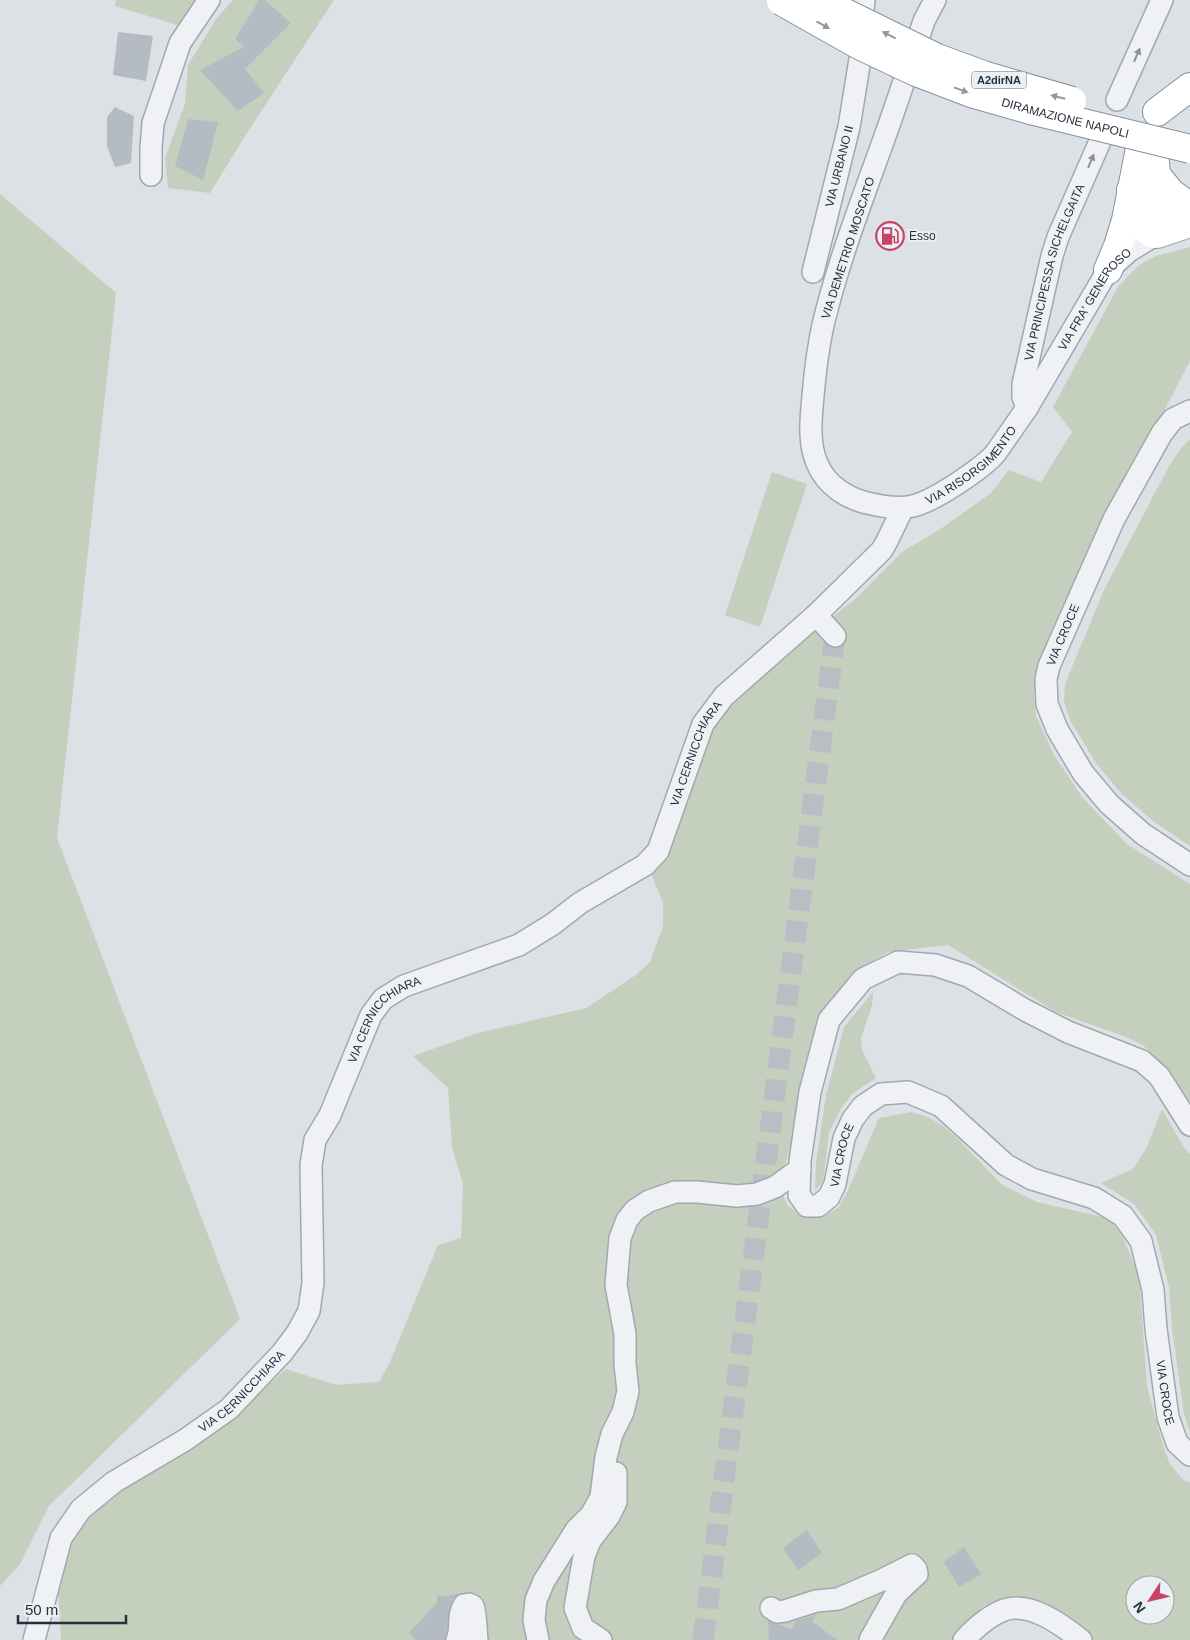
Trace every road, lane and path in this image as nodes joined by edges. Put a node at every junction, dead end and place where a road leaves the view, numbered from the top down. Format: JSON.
{"nodes":[{"id":1,"x":210,"y":0,"type":"edge"},
{"id":2,"x":818,"y":0,"type":"edge"},
{"id":3,"x":935,"y":0,"type":"edge"},
{"id":4,"x":1162,"y":0,"type":"edge"},
{"id":5,"x":780,"y":1,"type":"edge"},
{"id":6,"x":860,"y":59,"type":"dead end"},
{"id":7,"x":1117,"y":100,"type":"dead end"},
{"id":8,"x":1190,"y":130,"type":"edge"},
{"id":9,"x":1101,"y":139,"type":"dead end"},
{"id":10,"x":1190,"y":149,"type":"edge"},
{"id":11,"x":1150,"y":158,"type":"junction"},
{"id":12,"x":151,"y":175,"type":"dead end"},
{"id":13,"x":1131,"y":190,"type":"junction"},
{"id":14,"x":1190,"y":207,"type":"edge"},
{"id":15,"x":1190,"y":223,"type":"edge"},
{"id":16,"x":1157,"y":234,"type":"junction"},
{"id":17,"x":1108,"y":270,"type":"junction"},
{"id":18,"x":812,"y":272,"type":"dead end"},
{"id":19,"x":1027,"y":408,"type":"junction"},
{"id":20,"x":1190,"y":411,"type":"edge"},
{"id":21,"x":903,"y":508,"type":"junction"},
{"id":22,"x":816,"y":615,"type":"junction"},
{"id":23,"x":835,"y":636,"type":"dead end"},
{"id":24,"x":1190,"y":865,"type":"edge"},
{"id":25,"x":1190,"y":1125,"type":"edge"},
{"id":26,"x":800,"y":1169,"type":"junction"},
{"id":27,"x":610,"y":1444,"type":"junction"},
{"id":28,"x":1190,"y":1455,"type":"edge"},
{"id":29,"x":771,"y":1608,"type":"dead end"},
{"id":30,"x":34,"y":1640,"type":"edge"},
{"id":31,"x":457,"y":1640,"type":"edge"},
{"id":32,"x":477,"y":1640,"type":"edge"},
{"id":33,"x":538,"y":1640,"type":"edge"},
{"id":34,"x":600,"y":1640,"type":"edge"},
{"id":35,"x":870,"y":1640,"type":"edge"},
{"id":36,"x":964,"y":1640,"type":"edge"},
{"id":37,"x":1081,"y":1640,"type":"edge"}],
"edges":[{"from":1,"to":12,"type":"street"},
{"from":8,"to":2,"type":"main road","name":"DIRAMAZIONE NAPOLI","number":"A2dirNA","one_way":true,"bridge":true},
{"from":3,"to":21,"type":"street","name":"VIA DEMETRIO MOSCATO"},
{"from":7,"to":4,"type":"street","one_way":true},
{"from":5,"to":10,"type":"main road","name":"DIRAMAZIONE NAPOLI","number":"A2dirNA","one_way":true,"bridge":true},
{"from":6,"to":18,"type":"street","name":"VIA URBANO II"},
{"from":19,"to":9,"type":"street","name":"VIA PRINCIPESSA SICHELGAITA","one_way":true},
{"from":11,"to":13,"type":"main road"},
{"from":11,"to":14,"type":"main road"},
{"from":11,"to":16,"type":"main road"},
{"from":13,"to":16,"type":"main road"},
{"from":13,"to":17,"type":"main road"},
{"from":15,"to":16,"type":"main road","name":"VIA FRA' GENEROSO"},
{"from":16,"to":17,"type":"street","name":"VIA FRA' GENEROSO"},
{"from":17,"to":19,"type":"street","name":"VIA FRA' GENEROSO"},
{"from":19,"to":21,"type":"street","name":"VIA RISORGIMENTO"},
{"from":20,"to":24,"type":"street","name":"VIA CROCE"},
{"from":21,"to":22,"type":"street","name":"VIA CERNICCHIARA"},
{"from":22,"to":23,"type":"street"},
{"from":22,"to":30,"type":"street","name":"VIA CERNICCHIARA"},
{"from":25,"to":26,"type":"street","name":"VIA CROCE"},
{"from":26,"to":27,"type":"street"},
{"from":26,"to":28,"type":"street","name":"VIA CROCE"},
{"from":27,"to":33,"type":"street"},
{"from":27,"to":34,"type":"street"},
{"from":29,"to":35,"type":"street"},
{"from":31,"to":32,"type":"street"},
{"from":36,"to":37,"type":"street"}]}
